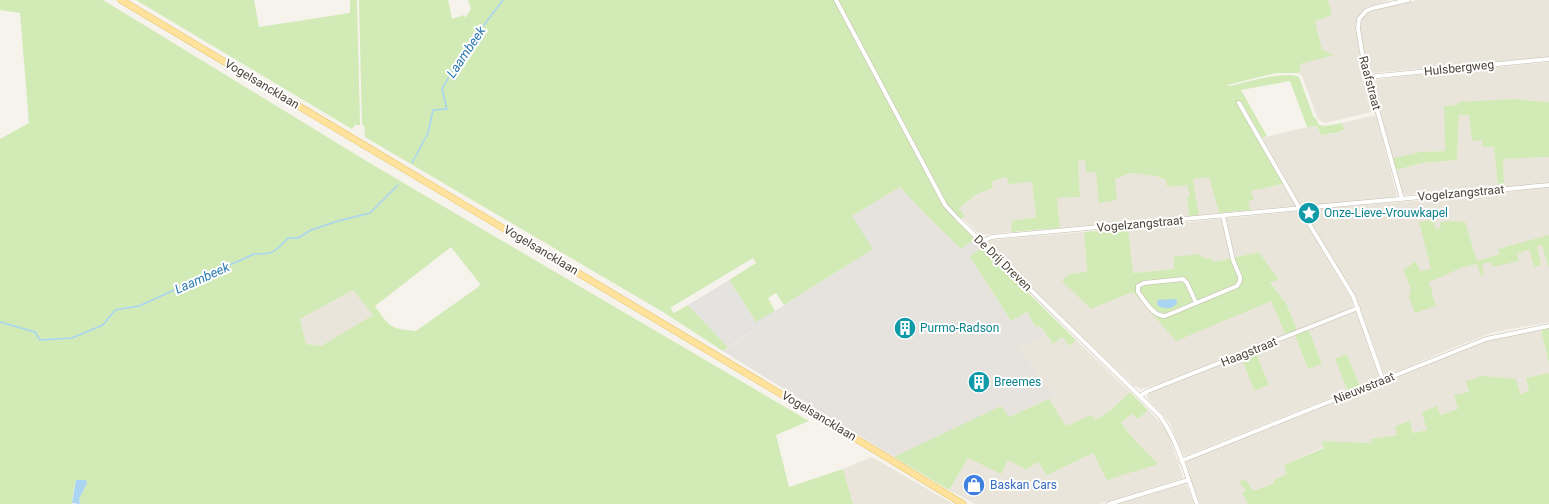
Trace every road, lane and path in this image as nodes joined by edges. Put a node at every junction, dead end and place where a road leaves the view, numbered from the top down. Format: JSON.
{"nodes":[{"id":1,"x":121,"y":0,"type":"edge"},
{"id":2,"x":836,"y":0,"type":"edge"},
{"id":3,"x":1408,"y":0,"type":"edge"},
{"id":4,"x":1549,"y":58,"type":"edge"},
{"id":5,"x":1368,"y":77,"type":"junction"},
{"id":6,"x":1239,"y":103,"type":"dead end"},
{"id":7,"x":1549,"y":185,"type":"edge"},
{"id":8,"x":1402,"y":199,"type":"junction"},
{"id":9,"x":1301,"y":209,"type":"junction"},
{"id":10,"x":1223,"y":216,"type":"junction"},
{"id":11,"x":981,"y":242,"type":"junction"},
{"id":12,"x":1196,"y":303,"type":"junction"},
{"id":13,"x":1358,"y":308,"type":"junction"},
{"id":14,"x":1549,"y":326,"type":"edge"},
{"id":15,"x":1384,"y":380,"type":"junction"},
{"id":16,"x":1140,"y":396,"type":"junction"},
{"id":17,"x":1181,"y":461,"type":"junction"},
{"id":18,"x":1188,"y":480,"type":"junction"},
{"id":19,"x":963,"y":503,"type":"edge"},
{"id":20,"x":1109,"y":504,"type":"edge"},
{"id":21,"x":1197,"y":504,"type":"edge"}],
"edges":[{"from":1,"to":19,"type":"main road","name":"Vogelsancklaan"},
{"from":2,"to":11,"type":"street","name":"De Drij Dreven"},
{"from":3,"to":5,"type":"street","name":"Raafstraat"},
{"from":4,"to":5,"type":"street","name":"Hulsbergweg"},
{"from":5,"to":8,"type":"street","name":"Raafstraat"},
{"from":6,"to":9,"type":"street"},
{"from":7,"to":8,"type":"street","name":"Vogelzangstraat"},
{"from":8,"to":9,"type":"street","name":"Vogelzangstraat"},
{"from":9,"to":10,"type":"street","name":"Vogelzangstraat"},
{"from":9,"to":13,"type":"street"},
{"from":10,"to":11,"type":"street","name":"Vogelzangstraat"},
{"from":10,"to":12,"type":"street"},
{"from":11,"to":16,"type":"street","name":"De Drij Dreven"},
{"from":12,"to":12,"type":"street"},
{"from":13,"to":15,"type":"street"},
{"from":13,"to":16,"type":"street","name":"Haagstraat"},
{"from":14,"to":15,"type":"street","name":"Nieuwstraat"},
{"from":15,"to":17,"type":"street","name":"Nieuwstraat"},
{"from":16,"to":17,"type":"street","name":"De Drij Dreven"},
{"from":17,"to":18,"type":"street","name":"De Drij Dreven"},
{"from":18,"to":20,"type":"street"},
{"from":18,"to":21,"type":"street","name":"De Drij Dreven"}]}
